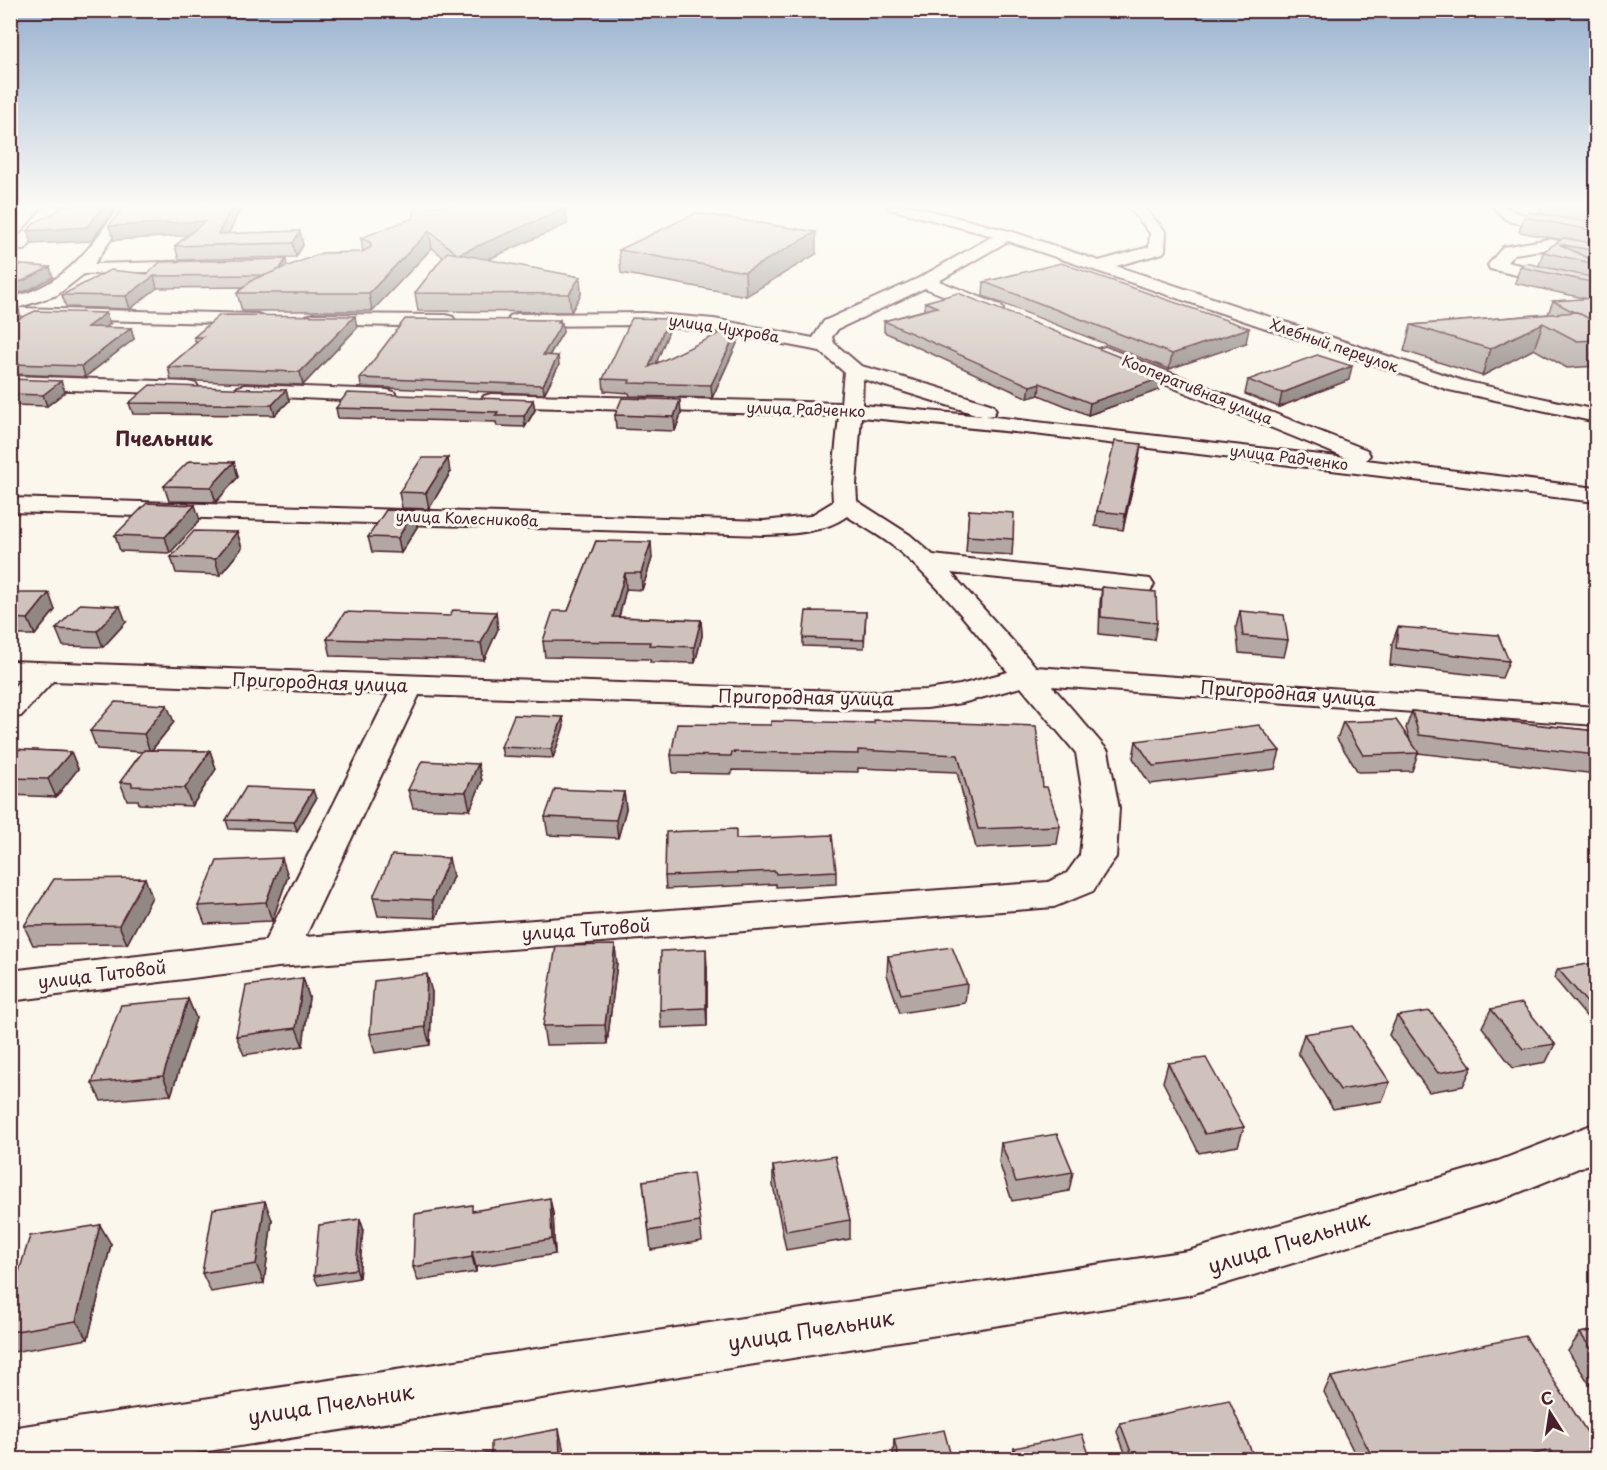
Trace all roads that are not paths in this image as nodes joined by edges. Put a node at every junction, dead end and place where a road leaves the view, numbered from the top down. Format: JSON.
{"nodes":[{"id":1,"x":75,"y":275,"type":"edge"},
{"id":2,"x":938,"y":275,"type":"edge"},
{"id":3,"x":1124,"y":275,"type":"edge"},
{"id":4,"x":1538,"y":275,"type":"edge"},
{"id":5,"x":925,"y":282,"type":"junction"},
{"id":6,"x":1596,"y":288,"type":"edge"},
{"id":7,"x":10,"y":304,"type":"edge"},
{"id":8,"x":10,"y":313,"type":"edge"},
{"id":9,"x":1016,"y":318,"type":"edge"},
{"id":10,"x":503,"y":320,"type":"edge"},
{"id":11,"x":468,"y":321,"type":"edge"},
{"id":12,"x":1082,"y":345,"type":"edge"},
{"id":13,"x":825,"y":346,"type":"junction"},
{"id":14,"x":854,"y":370,"type":"junction"},
{"id":15,"x":10,"y":382,"type":"edge"},
{"id":16,"x":413,"y":397,"type":"edge"},
{"id":17,"x":472,"y":399,"type":"edge"},
{"id":18,"x":850,"y":410,"type":"junction"},
{"id":19,"x":1596,"y":416,"type":"edge"},
{"id":20,"x":1034,"y":427,"type":"junction"},
{"id":21,"x":1401,"y":472,"type":"junction"},
{"id":22,"x":1596,"y":495,"type":"edge"},
{"id":23,"x":845,"y":504,"type":"junction"},
{"id":24,"x":10,"y":505,"type":"edge"},
{"id":25,"x":926,"y":562,"type":"junction"},
{"id":26,"x":1141,"y":585,"type":"dead end"},
{"id":27,"x":10,"y":670,"type":"edge"},
{"id":28,"x":45,"y":672,"type":"junction"},
{"id":29,"x":1029,"y":675,"type":"junction"},
{"id":30,"x":408,"y":686,"type":"junction"},
{"id":31,"x":10,"y":708,"type":"edge"},
{"id":32,"x":1596,"y":716,"type":"edge"},
{"id":33,"x":278,"y":953,"type":"junction"},
{"id":34,"x":10,"y":986,"type":"edge"},
{"id":35,"x":1596,"y":1142,"type":"edge"},
{"id":36,"x":10,"y":1455,"type":"edge"}],
"edges":[{"from":1,"to":7,"type":"street"},
{"from":2,"to":5,"type":"street"},
{"from":3,"to":19,"type":"street","name":"Хлебный переулок"},
{"from":4,"to":6,"type":"street"},
{"from":5,"to":9,"type":"street"},
{"from":5,"to":13,"type":"street"},
{"from":8,"to":11,"type":"street"},
{"from":10,"to":13,"type":"street","name":"улица Чухрова"},
{"from":12,"to":21,"type":"street","name":"Кооперативная улица"},
{"from":13,"to":14,"type":"street"},
{"from":14,"to":18,"type":"street"},
{"from":14,"to":20,"type":"street"},
{"from":15,"to":16,"type":"street"},
{"from":17,"to":18,"type":"street","name":"улица Радченко"},
{"from":18,"to":20,"type":"street","name":"улица Радченко"},
{"from":18,"to":23,"type":"street"},
{"from":20,"to":21,"type":"street","name":"улица Радченко"},
{"from":21,"to":22,"type":"street","name":"улица Радченко"},
{"from":23,"to":24,"type":"street","name":"улица Колесникова"},
{"from":23,"to":25,"type":"street","name":"улица Титовой"},
{"from":25,"to":26,"type":"street"},
{"from":25,"to":29,"type":"street","name":"улица Титовой"},
{"from":27,"to":28,"type":"street","name":"Пригородная улица"},
{"from":28,"to":30,"type":"street","name":"Пригородная улица"},
{"from":28,"to":31,"type":"street"},
{"from":29,"to":30,"type":"street","name":"Пригородная улица"},
{"from":29,"to":32,"type":"street","name":"Пригородная улица"},
{"from":29,"to":33,"type":"street","name":"улица Титовой"},
{"from":30,"to":33,"type":"street"},
{"from":33,"to":34,"type":"street","name":"улица Титовой"},
{"from":35,"to":36,"type":"street","name":"улица Пчельник"}]}
